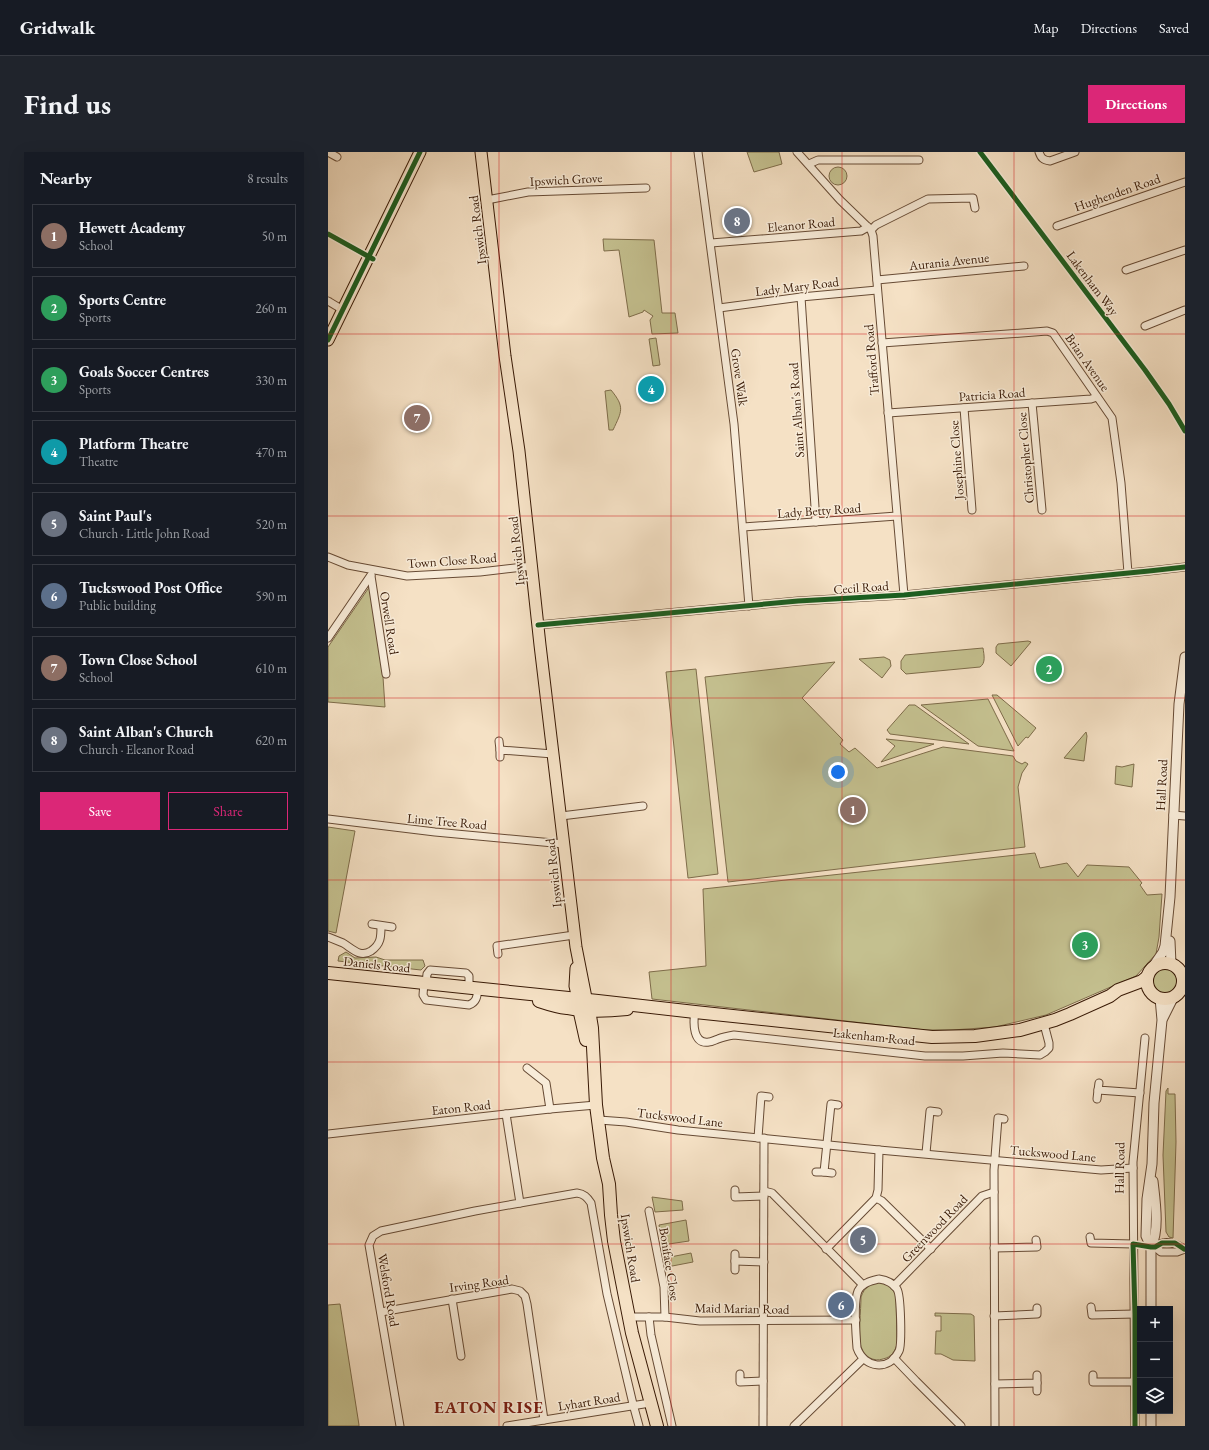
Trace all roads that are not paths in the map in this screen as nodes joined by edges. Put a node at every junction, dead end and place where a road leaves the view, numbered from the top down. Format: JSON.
{"nodes":[{"id":1,"x":328,"y":152,"type":"edge"},
{"id":2,"x":420,"y":152,"type":"edge"},
{"id":3,"x":481,"y":152,"type":"edge"},
{"id":4,"x":698,"y":152,"type":"edge"},
{"id":5,"x":797,"y":152,"type":"edge"},
{"id":6,"x":1039,"y":152,"type":"edge"},
{"id":7,"x":1074,"y":152,"type":"edge"},
{"id":8,"x":336,"y":157,"type":"dead end"},
{"id":9,"x":918,"y":160,"type":"dead end"},
{"id":10,"x":809,"y":164,"type":"junction"},
{"id":11,"x":1185,"y":182,"type":"edge"},
{"id":12,"x":646,"y":188,"type":"dead end"},
{"id":13,"x":487,"y":200,"type":"junction"},
{"id":14,"x":975,"y":208,"type":"dead end"},
{"id":15,"x":1057,"y":226,"type":"dead end"},
{"id":16,"x":869,"y":229,"type":"junction"},
{"id":17,"x":711,"y":243,"type":"junction"},
{"id":18,"x":1185,"y":250,"type":"edge"},
{"id":19,"x":1024,"y":266,"type":"dead end"},
{"id":20,"x":1126,"y":270,"type":"dead end"},
{"id":21,"x":877,"y":280,"type":"junction"},
{"id":22,"x":877,"y":290,"type":"junction"},
{"id":23,"x":801,"y":297,"type":"junction"},
{"id":24,"x":328,"y":301,"type":"edge"},
{"id":25,"x":719,"y":308,"type":"junction"},
{"id":26,"x":343,"y":310,"type":"junction"},
{"id":27,"x":1185,"y":310,"type":"edge"},
{"id":28,"x":1145,"y":326,"type":"dead end"},
{"id":29,"x":328,"y":340,"type":"edge"},
{"id":30,"x":882,"y":343,"type":"junction"},
{"id":31,"x":1097,"y":397,"type":"junction"},
{"id":32,"x":1032,"y":403,"type":"junction"},
{"id":33,"x":964,"y":408,"type":"junction"},
{"id":34,"x":888,"y":413,"type":"junction"},
{"id":35,"x":972,"y":510,"type":"dead end"},
{"id":36,"x":1042,"y":510,"type":"dead end"},
{"id":37,"x":897,"y":516,"type":"junction"},
{"id":38,"x":816,"y":522,"type":"junction"},
{"id":39,"x":743,"y":527,"type":"junction"},
{"id":40,"x":328,"y":557,"type":"edge"},
{"id":41,"x":532,"y":566,"type":"junction"},
{"id":42,"x":1185,"y":567,"type":"edge"},
{"id":43,"x":371,"y":573,"type":"junction"},
{"id":44,"x":1128,"y":573,"type":"junction"},
{"id":45,"x":904,"y":595,"type":"junction"},
{"id":46,"x":749,"y":606,"type":"junction"},
{"id":47,"x":538,"y":625,"type":"junction"},
{"id":48,"x":328,"y":638,"type":"edge"},
{"id":49,"x":1185,"y":657,"type":"edge"},
{"id":50,"x":386,"y":674,"type":"dead end"},
{"id":51,"x":1182,"y":709,"type":"edge"},
{"id":52,"x":499,"y":741,"type":"dead end"},
{"id":53,"x":553,"y":754,"type":"junction"},
{"id":54,"x":643,"y":806,"type":"dead end"},
{"id":55,"x":1173,"y":815,"type":"junction"},
{"id":56,"x":561,"y":816,"type":"junction"},
{"id":57,"x":1185,"y":816,"type":"edge"},
{"id":58,"x":328,"y":819,"type":"edge"},
{"id":59,"x":564,"y":844,"type":"junction"},
{"id":60,"x":1168,"y":914,"type":"junction"},
{"id":61,"x":372,"y":924,"type":"dead end"},
{"id":62,"x":382,"y":926,"type":"junction"},
{"id":63,"x":392,"y":927,"type":"dead end"},
{"id":64,"x":574,"y":935,"type":"junction"},
{"id":65,"x":328,"y":937,"type":"edge"},
{"id":66,"x":498,"y":954,"type":"dead end"},
{"id":67,"x":1178,"y":968,"type":"edge"},
{"id":68,"x":328,"y":973,"type":"edge"},
{"id":69,"x":1150,"y":973,"type":"junction"},
{"id":70,"x":425,"y":983,"type":"junction"},
{"id":71,"x":1184,"y":983,"type":"edge"},
{"id":72,"x":474,"y":988,"type":"junction"},
{"id":73,"x":1110,"y":996,"type":"junction"},
{"id":74,"x":1157,"y":996,"type":"junction"},
{"id":75,"x":1174,"y":996,"type":"junction"},
{"id":76,"x":583,"y":1005,"type":"junction"},
{"id":77,"x":695,"y":1012,"type":"junction"},
{"id":78,"x":1162,"y":1020,"type":"junction"},
{"id":79,"x":1044,"y":1024,"type":"junction"},
{"id":80,"x":1145,"y":1038,"type":"dead end"},
{"id":81,"x":527,"y":1068,"type":"dead end"},
{"id":82,"x":1140,"y":1093,"type":"junction"},
{"id":83,"x":769,"y":1097,"type":"dead end"},
{"id":84,"x":1097,"y":1099,"type":"dead end"},
{"id":85,"x":831,"y":1104,"type":"dead end"},
{"id":86,"x":596,"y":1105,"type":"junction"},
{"id":87,"x":550,"y":1109,"type":"junction"},
{"id":88,"x":938,"y":1112,"type":"dead end"},
{"id":89,"x":506,"y":1114,"type":"junction"},
{"id":90,"x":998,"y":1118,"type":"dead end"},
{"id":91,"x":599,"y":1120,"type":"junction"},
{"id":92,"x":328,"y":1134,"type":"edge"},
{"id":93,"x":761,"y":1138,"type":"junction"},
{"id":94,"x":827,"y":1145,"type":"junction"},
{"id":95,"x":878,"y":1150,"type":"junction"},
{"id":96,"x":926,"y":1153,"type":"junction"},
{"id":97,"x":994,"y":1160,"type":"junction"},
{"id":98,"x":1133,"y":1168,"type":"junction"},
{"id":99,"x":816,"y":1172,"type":"dead end"},
{"id":100,"x":994,"y":1192,"type":"junction"},
{"id":101,"x":764,"y":1193,"type":"junction"},
{"id":102,"x":735,"y":1197,"type":"dead end"},
{"id":103,"x":876,"y":1198,"type":"junction"},
{"id":104,"x":520,"y":1203,"type":"junction"},
{"id":105,"x":648,"y":1214,"type":"dead end"},
{"id":106,"x":1090,"y":1243,"type":"dead end"},
{"id":107,"x":1133,"y":1244,"type":"junction"},
{"id":108,"x":1037,"y":1247,"type":"dead end"},
{"id":109,"x":1153,"y":1247,"type":"junction"},
{"id":110,"x":994,"y":1248,"type":"junction"},
{"id":111,"x":826,"y":1249,"type":"junction"},
{"id":112,"x":931,"y":1249,"type":"junction"},
{"id":113,"x":1185,"y":1249,"type":"edge"},
{"id":114,"x":764,"y":1262,"type":"junction"},
{"id":115,"x":735,"y":1270,"type":"dead end"},
{"id":116,"x":863,"y":1285,"type":"junction"},
{"id":117,"x":894,"y":1286,"type":"junction"},
{"id":118,"x":452,"y":1299,"type":"junction"},
{"id":119,"x":1151,"y":1306,"type":"edge"},
{"id":120,"x":381,"y":1312,"type":"junction"},
{"id":121,"x":1135,"y":1314,"type":"junction"},
{"id":122,"x":1092,"y":1315,"type":"dead end"},
{"id":123,"x":994,"y":1316,"type":"junction"},
{"id":124,"x":628,"y":1317,"type":"junction"},
{"id":125,"x":649,"y":1317,"type":"junction"},
{"id":126,"x":666,"y":1317,"type":"junction"},
{"id":127,"x":856,"y":1320,"type":"junction"},
{"id":128,"x":764,"y":1321,"type":"junction"},
{"id":129,"x":1037,"y":1322,"type":"dead end"},
{"id":130,"x":461,"y":1356,"type":"dead end"},
{"id":131,"x":894,"y":1358,"type":"junction"},
{"id":132,"x":863,"y":1359,"type":"junction"},
{"id":133,"x":740,"y":1381,"type":"dead end"},
{"id":134,"x":763,"y":1381,"type":"junction"},
{"id":135,"x":1093,"y":1382,"type":"dead end"},
{"id":136,"x":1135,"y":1382,"type":"junction"},
{"id":137,"x":995,"y":1384,"type":"junction"},
{"id":138,"x":1037,"y":1391,"type":"dead end"},
{"id":139,"x":650,"y":1403,"type":"junction"},
{"id":140,"x":633,"y":1406,"type":"junction"},
{"id":141,"x":1151,"y":1414,"type":"edge"},
{"id":142,"x":544,"y":1420,"type":"junction"},
{"id":143,"x":519,"y":1425,"type":"edge"},
{"id":144,"x":400,"y":1426,"type":"edge"},
{"id":145,"x":507,"y":1426,"type":"edge"},
{"id":146,"x":639,"y":1426,"type":"edge"},
{"id":147,"x":657,"y":1426,"type":"edge"},
{"id":148,"x":672,"y":1426,"type":"edge"},
{"id":149,"x":763,"y":1426,"type":"edge"},
{"id":150,"x":794,"y":1426,"type":"edge"},
{"id":151,"x":961,"y":1426,"type":"edge"},
{"id":152,"x":995,"y":1426,"type":"edge"},
{"id":153,"x":1135,"y":1426,"type":"edge"},
{"id":154,"x":1151,"y":1426,"type":"edge"}],
"edges":[{"from":1,"to":8,"type":"street"},
{"from":2,"to":26,"type":"main road"},
{"from":3,"to":13,"type":"main road","name":"Ipswich Road"},
{"from":4,"to":17,"type":"street","name":"Grove Walk"},
{"from":5,"to":10,"type":"street"},
{"from":6,"to":7,"type":"street"},
{"from":9,"to":10,"type":"street"},
{"from":10,"to":16,"type":"street"},
{"from":11,"to":15,"type":"street","name":"Hughenden Road"},
{"from":12,"to":13,"type":"street","name":"Ipswich Grove"},
{"from":13,"to":41,"type":"main road","name":"Ipswich Road"},
{"from":14,"to":16,"type":"street","name":"Eleanor Road"},
{"from":16,"to":17,"type":"street","name":"Eleanor Road"},
{"from":16,"to":21,"type":"street","name":"Trafford Road"},
{"from":17,"to":25,"type":"street","name":"Grove Walk"},
{"from":18,"to":20,"type":"street"},
{"from":19,"to":21,"type":"street","name":"Aurania Avenue"},
{"from":21,"to":22,"type":"street","name":"Trafford Road"},
{"from":22,"to":23,"type":"street","name":"Lady Mary Road"},
{"from":22,"to":30,"type":"street","name":"Trafford Road"},
{"from":23,"to":25,"type":"street","name":"Lady Mary Road"},
{"from":23,"to":38,"type":"street","name":"Saint Alban's Road"},
{"from":24,"to":26,"type":"street"},
{"from":25,"to":39,"type":"street","name":"Grove Walk"},
{"from":26,"to":29,"type":"main road"},
{"from":27,"to":28,"type":"street"},
{"from":30,"to":31,"type":"street","name":"Brian Avenue"},
{"from":30,"to":34,"type":"street","name":"Trafford Road"},
{"from":31,"to":32,"type":"street","name":"Patricia Road"},
{"from":31,"to":44,"type":"street","name":"Brian Avenue"},
{"from":32,"to":33,"type":"street","name":"Patricia Road"},
{"from":32,"to":36,"type":"street","name":"Christopher Close"},
{"from":33,"to":34,"type":"street","name":"Patricia Road"},
{"from":33,"to":35,"type":"street","name":"Josephine Close"},
{"from":34,"to":37,"type":"street","name":"Trafford Road"},
{"from":37,"to":38,"type":"street","name":"Lady Betty Road"},
{"from":37,"to":45,"type":"street","name":"Trafford Road"},
{"from":38,"to":39,"type":"street","name":"Lady Betty Road"},
{"from":39,"to":46,"type":"street","name":"Grove Walk"},
{"from":40,"to":43,"type":"street","name":"Town Close Road"},
{"from":41,"to":43,"type":"street","name":"Town Close Road"},
{"from":41,"to":47,"type":"main road","name":"Ipswich Road"},
{"from":42,"to":44,"type":"street","name":"Cecil Road"},
{"from":43,"to":48,"type":"street"},
{"from":43,"to":50,"type":"street","name":"Orwell Road"},
{"from":44,"to":45,"type":"street","name":"Cecil Road"},
{"from":45,"to":46,"type":"street","name":"Cecil Road"},
{"from":46,"to":47,"type":"street","name":"Cecil Road"},
{"from":47,"to":53,"type":"main road","name":"Ipswich Road"},
{"from":49,"to":51,"type":"street","name":"Hall Road"},
{"from":51,"to":55,"type":"street","name":"Hall Road"},
{"from":52,"to":53,"type":"street"},
{"from":53,"to":56,"type":"main road","name":"Ipswich Road"},
{"from":54,"to":56,"type":"street"},
{"from":55,"to":57,"type":"street"},
{"from":55,"to":60,"type":"street","name":"Hall Road"},
{"from":56,"to":59,"type":"main road","name":"Ipswich Road"},
{"from":58,"to":59,"type":"street","name":"Lime Tree Road"},
{"from":59,"to":64,"type":"main road","name":"Ipswich Road"},
{"from":60,"to":67,"type":"street","name":"Hall Road"},
{"from":60,"to":69,"type":"street","name":"Hall Road"},
{"from":61,"to":62,"type":"street"},
{"from":62,"to":63,"type":"street"},
{"from":62,"to":65,"type":"street"},
{"from":64,"to":66,"type":"street"},
{"from":64,"to":76,"type":"main road","name":"Ipswich Road"},
{"from":67,"to":69,"type":"highway"},
{"from":67,"to":71,"type":"highway","name":"Hall Road"},
{"from":68,"to":70,"type":"highway","name":"Daniels Road"},
{"from":69,"to":73,"type":"highway","name":"Lakenham Road"},
{"from":69,"to":74,"type":"highway","name":"Hall Road"},
{"from":70,"to":72,"type":"highway","name":"Daniels Road"},
{"from":70,"to":72,"type":"street","name":"Daniels Road"},
{"from":71,"to":75,"type":"highway","name":"Hall Road"},
{"from":72,"to":76,"type":"highway","name":"Daniels Road"},
{"from":73,"to":74,"type":"highway","name":"Lakenham Road"},
{"from":73,"to":79,"type":"highway","name":"Lakenham Road"},
{"from":74,"to":75,"type":"highway"},
{"from":74,"to":78,"type":"street","name":"Hall Road"},
{"from":75,"to":78,"type":"street","name":"Hall Road"},
{"from":76,"to":77,"type":"highway","name":"Lakenham Road"},
{"from":76,"to":86,"type":"highway","name":"Ipswich Road"},
{"from":77,"to":79,"type":"highway","name":"Lakenham Road"},
{"from":77,"to":79,"type":"street","name":"Lakenham Road"},
{"from":78,"to":109,"type":"street","name":"Hall Road"},
{"from":80,"to":82,"type":"street","name":"Hall Road"},
{"from":81,"to":87,"type":"street"},
{"from":82,"to":84,"type":"street"},
{"from":82,"to":98,"type":"street","name":"Hall Road"},
{"from":83,"to":93,"type":"street"},
{"from":85,"to":94,"type":"street"},
{"from":86,"to":87,"type":"street","name":"Eaton Road"},
{"from":86,"to":91,"type":"highway","name":"Ipswich Road"},
{"from":87,"to":89,"type":"street","name":"Eaton Road"},
{"from":88,"to":96,"type":"street"},
{"from":89,"to":92,"type":"street","name":"Eaton Road"},
{"from":89,"to":104,"type":"street"},
{"from":90,"to":97,"type":"street","name":"Tuckswood Lane"},
{"from":91,"to":93,"type":"street","name":"Tuckswood Lane"},
{"from":91,"to":124,"type":"highway","name":"Ipswich Road"},
{"from":93,"to":94,"type":"street","name":"Tuckswood Lane"},
{"from":93,"to":101,"type":"street"},
{"from":94,"to":95,"type":"street","name":"Tuckswood Lane"},
{"from":94,"to":99,"type":"street"},
{"from":95,"to":96,"type":"street","name":"Tuckswood Lane"},
{"from":95,"to":103,"type":"street"},
{"from":96,"to":97,"type":"street","name":"Tuckswood Lane"},
{"from":97,"to":98,"type":"street","name":"Tuckswood Lane"},
{"from":97,"to":100,"type":"street"},
{"from":98,"to":107,"type":"street","name":"Hall Road"},
{"from":100,"to":110,"type":"street"},
{"from":100,"to":112,"type":"street","name":"Greenwood Road"},
{"from":101,"to":102,"type":"street"},
{"from":101,"to":111,"type":"street"},
{"from":101,"to":114,"type":"street"},
{"from":103,"to":111,"type":"street"},
{"from":103,"to":112,"type":"street"},
{"from":104,"to":120,"type":"street","name":"Welsford Road"},
{"from":104,"to":140,"type":"street","name":"Welsford Road"},
{"from":105,"to":126,"type":"street","name":"Boniface Close"},
{"from":106,"to":107,"type":"street"},
{"from":107,"to":121,"type":"street","name":"Hall Road"},
{"from":108,"to":110,"type":"street"},
{"from":109,"to":113,"type":"street"},
{"from":109,"to":119,"type":"street","name":"Hall Road"},
{"from":110,"to":123,"type":"street"},
{"from":111,"to":116,"type":"street"},
{"from":112,"to":117,"type":"street","name":"Greenwood Road"},
{"from":114,"to":115,"type":"street"},
{"from":114,"to":128,"type":"street"},
{"from":116,"to":117,"type":"street"},
{"from":116,"to":127,"type":"street"},
{"from":117,"to":131,"type":"street"},
{"from":118,"to":120,"type":"street","name":"Irving Road"},
{"from":118,"to":130,"type":"street"},
{"from":118,"to":142,"type":"street","name":"Irving Road"},
{"from":120,"to":144,"type":"street","name":"Welsford Road"},
{"from":121,"to":122,"type":"street"},
{"from":121,"to":136,"type":"street","name":"Hall Road"},
{"from":123,"to":129,"type":"street"},
{"from":123,"to":137,"type":"street"},
{"from":124,"to":125,"type":"street","name":"Maid Marian Road"},
{"from":124,"to":139,"type":"highway","name":"Ipswich Road"},
{"from":125,"to":126,"type":"street","name":"Maid Marian Road"},
{"from":125,"to":148,"type":"street"},
{"from":126,"to":128,"type":"street","name":"Maid Marian Road"},
{"from":127,"to":128,"type":"street","name":"Maid Marian Road"},
{"from":127,"to":132,"type":"street"},
{"from":128,"to":134,"type":"street"},
{"from":131,"to":132,"type":"street"},
{"from":131,"to":151,"type":"street"},
{"from":132,"to":150,"type":"street"},
{"from":133,"to":134,"type":"street"},
{"from":134,"to":149,"type":"street"},
{"from":135,"to":136,"type":"street"},
{"from":136,"to":153,"type":"street","name":"Hall Road"},
{"from":137,"to":138,"type":"street"},
{"from":137,"to":152,"type":"street"},
{"from":139,"to":140,"type":"street","name":"Lyhart Road"},
{"from":139,"to":147,"type":"highway","name":"Ipswich Road"},
{"from":140,"to":142,"type":"street","name":"Lyhart Road"},
{"from":140,"to":146,"type":"street"},
{"from":141,"to":154,"type":"street"},
{"from":142,"to":143,"type":"street","name":"Lyhart Road"},
{"from":143,"to":145,"type":"street","name":"Lyhart Road"}]}
